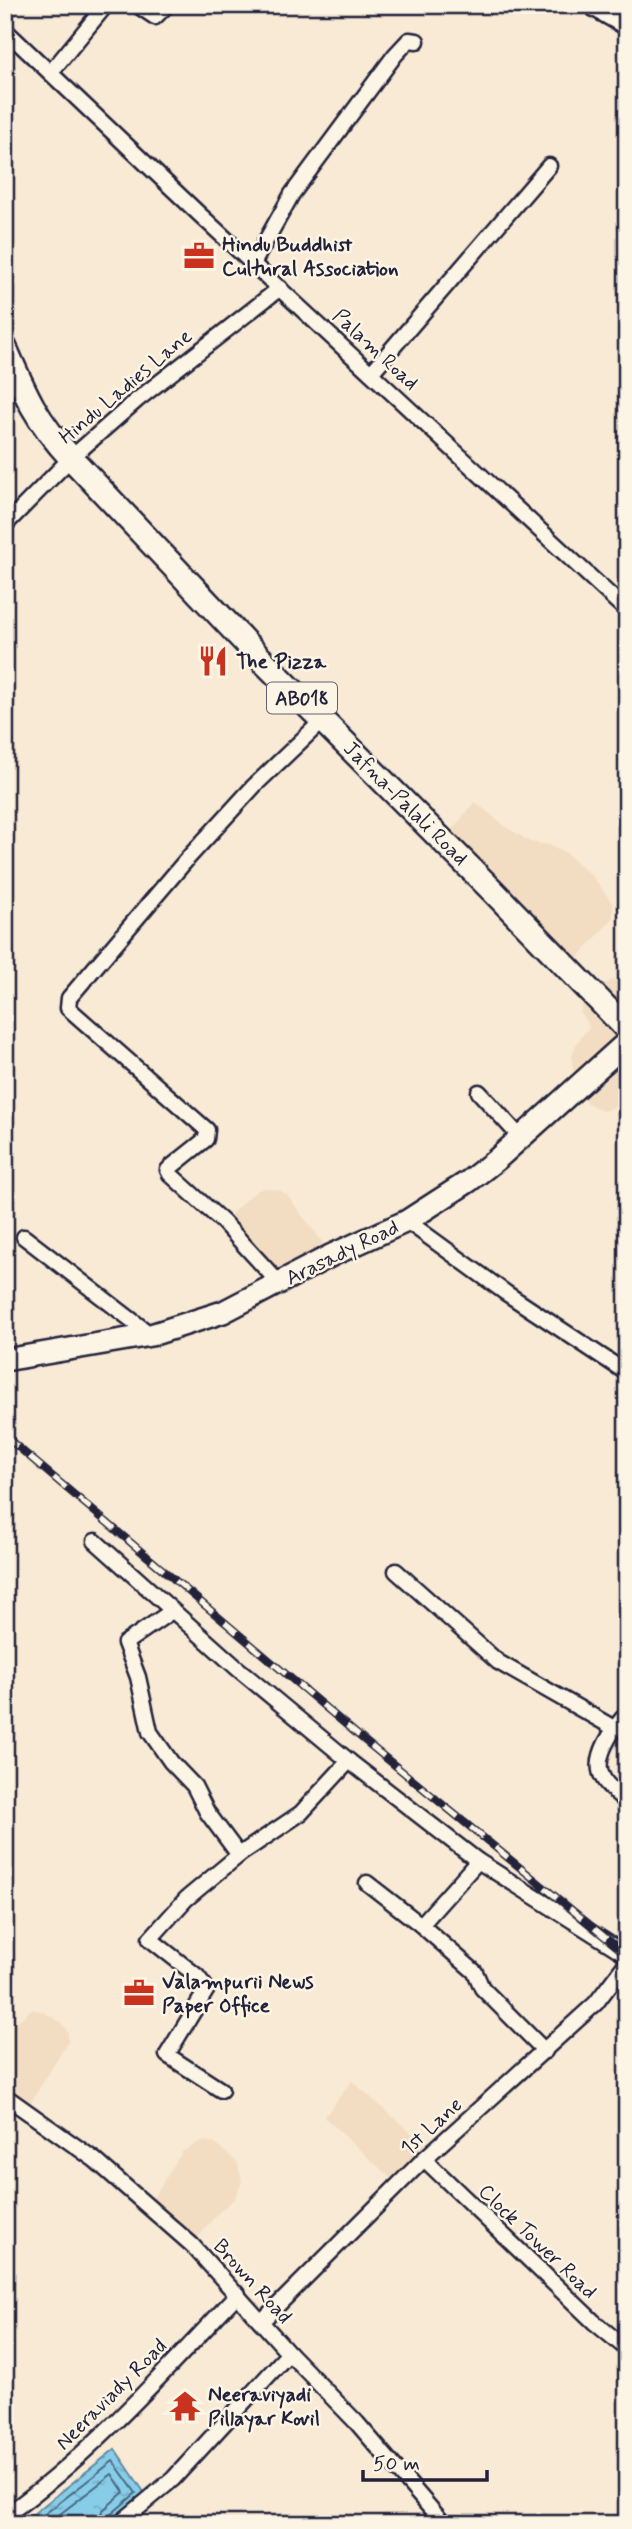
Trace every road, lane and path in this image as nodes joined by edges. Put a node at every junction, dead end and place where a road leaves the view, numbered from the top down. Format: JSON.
{"nodes":[{"id":1,"x":106,"y":5,"type":"edge"},
{"id":2,"x":137,"y":5,"type":"edge"},
{"id":3,"x":167,"y":5,"type":"edge"},
{"id":4,"x":592,"y":5,"type":"edge"},
{"id":5,"x":627,"y":28,"type":"edge"},
{"id":6,"x":5,"y":30,"type":"edge"},
{"id":7,"x":417,"y":41,"type":"dead end"},
{"id":8,"x":51,"y":72,"type":"junction"},
{"id":9,"x":549,"y":166,"type":"dead end"},
{"id":10,"x":254,"y":262,"type":"junction"},
{"id":11,"x":280,"y":288,"type":"junction"},
{"id":12,"x":5,"y":348,"type":"edge"},
{"id":13,"x":371,"y":373,"type":"junction"},
{"id":14,"x":71,"y":458,"type":"junction"},
{"id":15,"x":5,"y":525,"type":"edge"},
{"id":16,"x":627,"y":611,"type":"edge"},
{"id":17,"x":324,"y":719,"type":"junction"},
{"id":18,"x":627,"y":1029,"type":"edge"},
{"id":19,"x":627,"y":1042,"type":"edge"},
{"id":20,"x":479,"y":1092,"type":"dead end"},
{"id":21,"x":520,"y":1138,"type":"junction"},
{"id":22,"x":407,"y":1220,"type":"junction"},
{"id":23,"x":24,"y":1237,"type":"dead end"},
{"id":24,"x":279,"y":1283,"type":"junction"},
{"id":25,"x":151,"y":1335,"type":"junction"},
{"id":26,"x":5,"y":1360,"type":"edge"},
{"id":27,"x":627,"y":1373,"type":"edge"},
{"id":28,"x":94,"y":1541,"type":"dead end"},
{"id":29,"x":396,"y":1571,"type":"dead end"},
{"id":30,"x":172,"y":1611,"type":"junction"},
{"id":31,"x":627,"y":1713,"type":"edge"},
{"id":32,"x":614,"y":1728,"type":"junction"},
{"id":33,"x":349,"y":1761,"type":"junction"},
{"id":34,"x":627,"y":1802,"type":"edge"},
{"id":35,"x":239,"y":1855,"type":"junction"},
{"id":36,"x":478,"y":1861,"type":"junction"},
{"id":37,"x":367,"y":1883,"type":"dead end"},
{"id":38,"x":421,"y":1925,"type":"junction"},
{"id":39,"x":627,"y":1955,"type":"edge"},
{"id":40,"x":627,"y":1962,"type":"edge"},
{"id":41,"x":545,"y":2051,"type":"junction"},
{"id":42,"x":220,"y":2090,"type":"dead end"},
{"id":43,"x":5,"y":2096,"type":"edge"},
{"id":44,"x":424,"y":2159,"type":"junction"},
{"id":45,"x":238,"y":2294,"type":"junction"},
{"id":46,"x":262,"y":2321,"type":"junction"},
{"id":47,"x":627,"y":2349,"type":"edge"},
{"id":48,"x":289,"y":2353,"type":"junction"},
{"id":49,"x":5,"y":2516,"type":"edge"},
{"id":50,"x":119,"y":2524,"type":"edge"},
{"id":51,"x":444,"y":2524,"type":"edge"}],
"edges":[{"from":1,"to":8,"type":"street"},
{"from":2,"to":3,"type":"street"},
{"from":4,"to":5,"type":"street"},
{"from":6,"to":8,"type":"street","name":"Palam Road"},
{"from":7,"to":10,"type":"street"},
{"from":8,"to":10,"type":"street","name":"Palam Road"},
{"from":9,"to":13,"type":"street"},
{"from":10,"to":11,"type":"street","name":"Palam Road"},
{"from":11,"to":13,"type":"street","name":"Palam Road"},
{"from":11,"to":14,"type":"street","name":"Hindu Ladies Lane"},
{"from":12,"to":14,"type":"main road","name":"Jafna-Palali Road","number":"AB018"},
{"from":13,"to":16,"type":"street","name":"Palam Road"},
{"from":14,"to":15,"type":"street","name":"Hindu Ladies Lane"},
{"from":14,"to":17,"type":"main road","name":"Jafna-Palali Road","number":"AB018"},
{"from":17,"to":18,"type":"main road","name":"Jafna-Palali Road","number":"AB018"},
{"from":17,"to":24,"type":"street"},
{"from":19,"to":21,"type":"main road","name":"Arasady Road"},
{"from":20,"to":21,"type":"street"},
{"from":21,"to":22,"type":"main road","name":"Arasady Road"},
{"from":22,"to":24,"type":"main road","name":"Arasady Road"},
{"from":22,"to":27,"type":"street"},
{"from":23,"to":25,"type":"street"},
{"from":24,"to":25,"type":"main road","name":"Arasady Road"},
{"from":25,"to":26,"type":"main road","name":"Arasady Road"},
{"from":28,"to":30,"type":"street"},
{"from":29,"to":32,"type":"street"},
{"from":30,"to":33,"type":"street"},
{"from":30,"to":35,"type":"street"},
{"from":31,"to":32,"type":"street"},
{"from":32,"to":34,"type":"street"},
{"from":33,"to":35,"type":"street"},
{"from":33,"to":36,"type":"street"},
{"from":35,"to":42,"type":"street"},
{"from":36,"to":38,"type":"street"},
{"from":36,"to":39,"type":"street"},
{"from":37,"to":38,"type":"street"},
{"from":38,"to":41,"type":"street"},
{"from":40,"to":41,"type":"street","name":"1st Lane"},
{"from":41,"to":44,"type":"street","name":"1st Lane"},
{"from":43,"to":45,"type":"street","name":"Brown Road"},
{"from":44,"to":46,"type":"street","name":"1st Lane"},
{"from":44,"to":47,"type":"street","name":"Clock Tower Road"},
{"from":45,"to":46,"type":"street","name":"Brown Road"},
{"from":45,"to":49,"type":"street","name":"Neeraviady Road"},
{"from":46,"to":48,"type":"street","name":"Brown Road"},
{"from":48,"to":50,"type":"street"},
{"from":48,"to":51,"type":"street","name":"Brown Road"}]}
